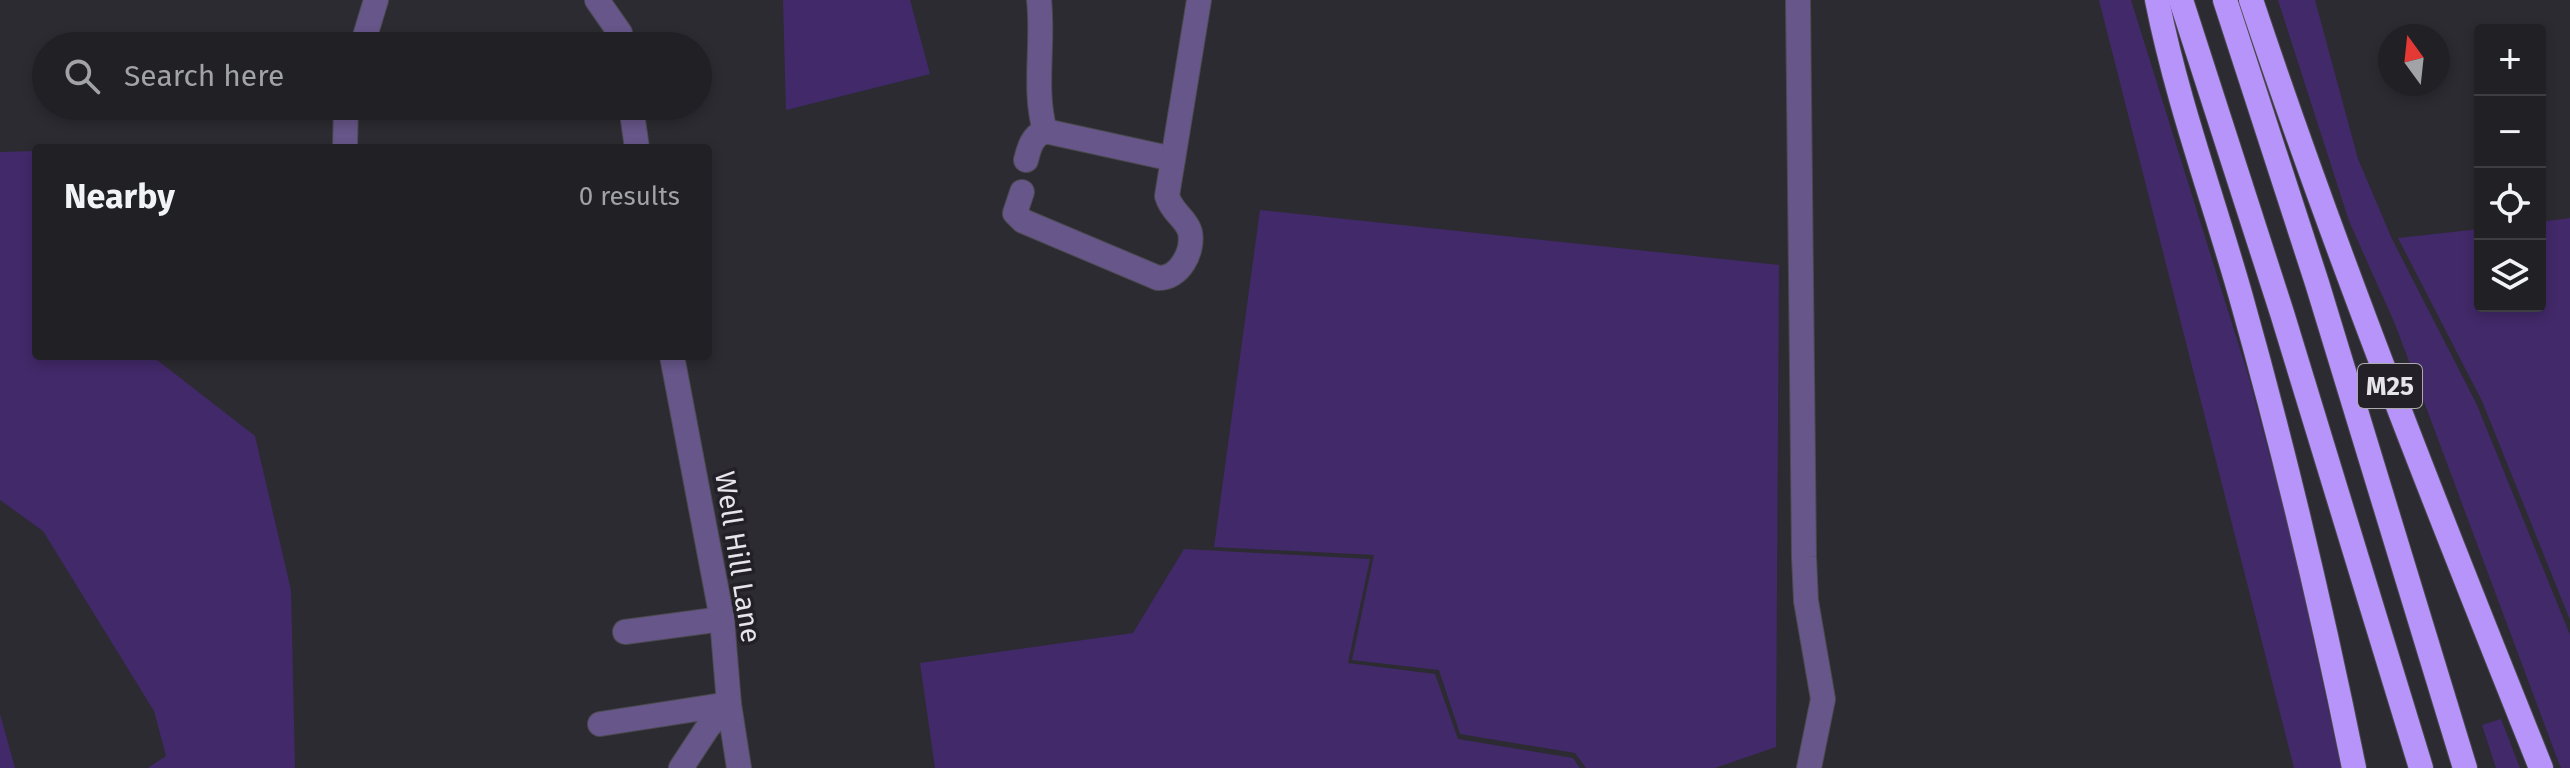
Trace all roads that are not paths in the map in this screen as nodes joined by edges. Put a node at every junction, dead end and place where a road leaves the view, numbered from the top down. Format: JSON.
{"nodes":[{"id":1,"x":376,"y":0,"type":"edge"},
{"id":2,"x":597,"y":0,"type":"edge"},
{"id":3,"x":1039,"y":0,"type":"edge"},
{"id":4,"x":1199,"y":0,"type":"edge"},
{"id":5,"x":1798,"y":0,"type":"edge"},
{"id":6,"x":2157,"y":0,"type":"edge"},
{"id":7,"x":2181,"y":0,"type":"edge"},
{"id":8,"x":2225,"y":0,"type":"edge"},
{"id":9,"x":2251,"y":0,"type":"edge"},
{"id":10,"x":366,"y":32,"type":"edge"},
{"id":11,"x":619,"y":32,"type":"edge"},
{"id":12,"x":346,"y":120,"type":"edge"},
{"id":13,"x":633,"y":120,"type":"edge"},
{"id":14,"x":1045,"y":131,"type":"junction"},
{"id":15,"x":345,"y":144,"type":"edge"},
{"id":16,"x":636,"y":144,"type":"edge"},
{"id":17,"x":1173,"y":159,"type":"junction"},
{"id":18,"x":1026,"y":160,"type":"dead end"},
{"id":19,"x":1022,"y":192,"type":"dead end"},
{"id":20,"x":673,"y":360,"type":"edge"},
{"id":21,"x":722,"y":619,"type":"junction"},
{"id":22,"x":625,"y":632,"type":"dead end"},
{"id":23,"x":729,"y":704,"type":"junction"},
{"id":24,"x":600,"y":724,"type":"dead end"},
{"id":25,"x":681,"y":768,"type":"edge"},
{"id":26,"x":739,"y":768,"type":"edge"},
{"id":27,"x":1809,"y":768,"type":"edge"},
{"id":28,"x":2354,"y":768,"type":"edge"},
{"id":29,"x":2421,"y":768,"type":"edge"},
{"id":30,"x":2465,"y":768,"type":"edge"},
{"id":31,"x":2541,"y":768,"type":"edge"}],
"edges":[{"from":1,"to":10,"type":"street"},
{"from":2,"to":11,"type":"street"},
{"from":3,"to":14,"type":"street"},
{"from":4,"to":17,"type":"street"},
{"from":5,"to":27,"type":"street"},
{"from":6,"to":28,"type":"highway"},
{"from":7,"to":29,"type":"highway"},
{"from":8,"to":30,"type":"highway","number":"M25"},
{"from":9,"to":31,"type":"highway","number":"M25"},
{"from":12,"to":15,"type":"street"},
{"from":13,"to":16,"type":"street"},
{"from":14,"to":17,"type":"street"},
{"from":14,"to":18,"type":"street"},
{"from":17,"to":19,"type":"street"},
{"from":20,"to":21,"type":"street","name":"Well Hill Lane"},
{"from":21,"to":22,"type":"street"},
{"from":21,"to":23,"type":"street","name":"Well Hill Lane"},
{"from":23,"to":24,"type":"street"},
{"from":23,"to":25,"type":"street"},
{"from":23,"to":26,"type":"street","name":"Well Hill Lane"}]}
